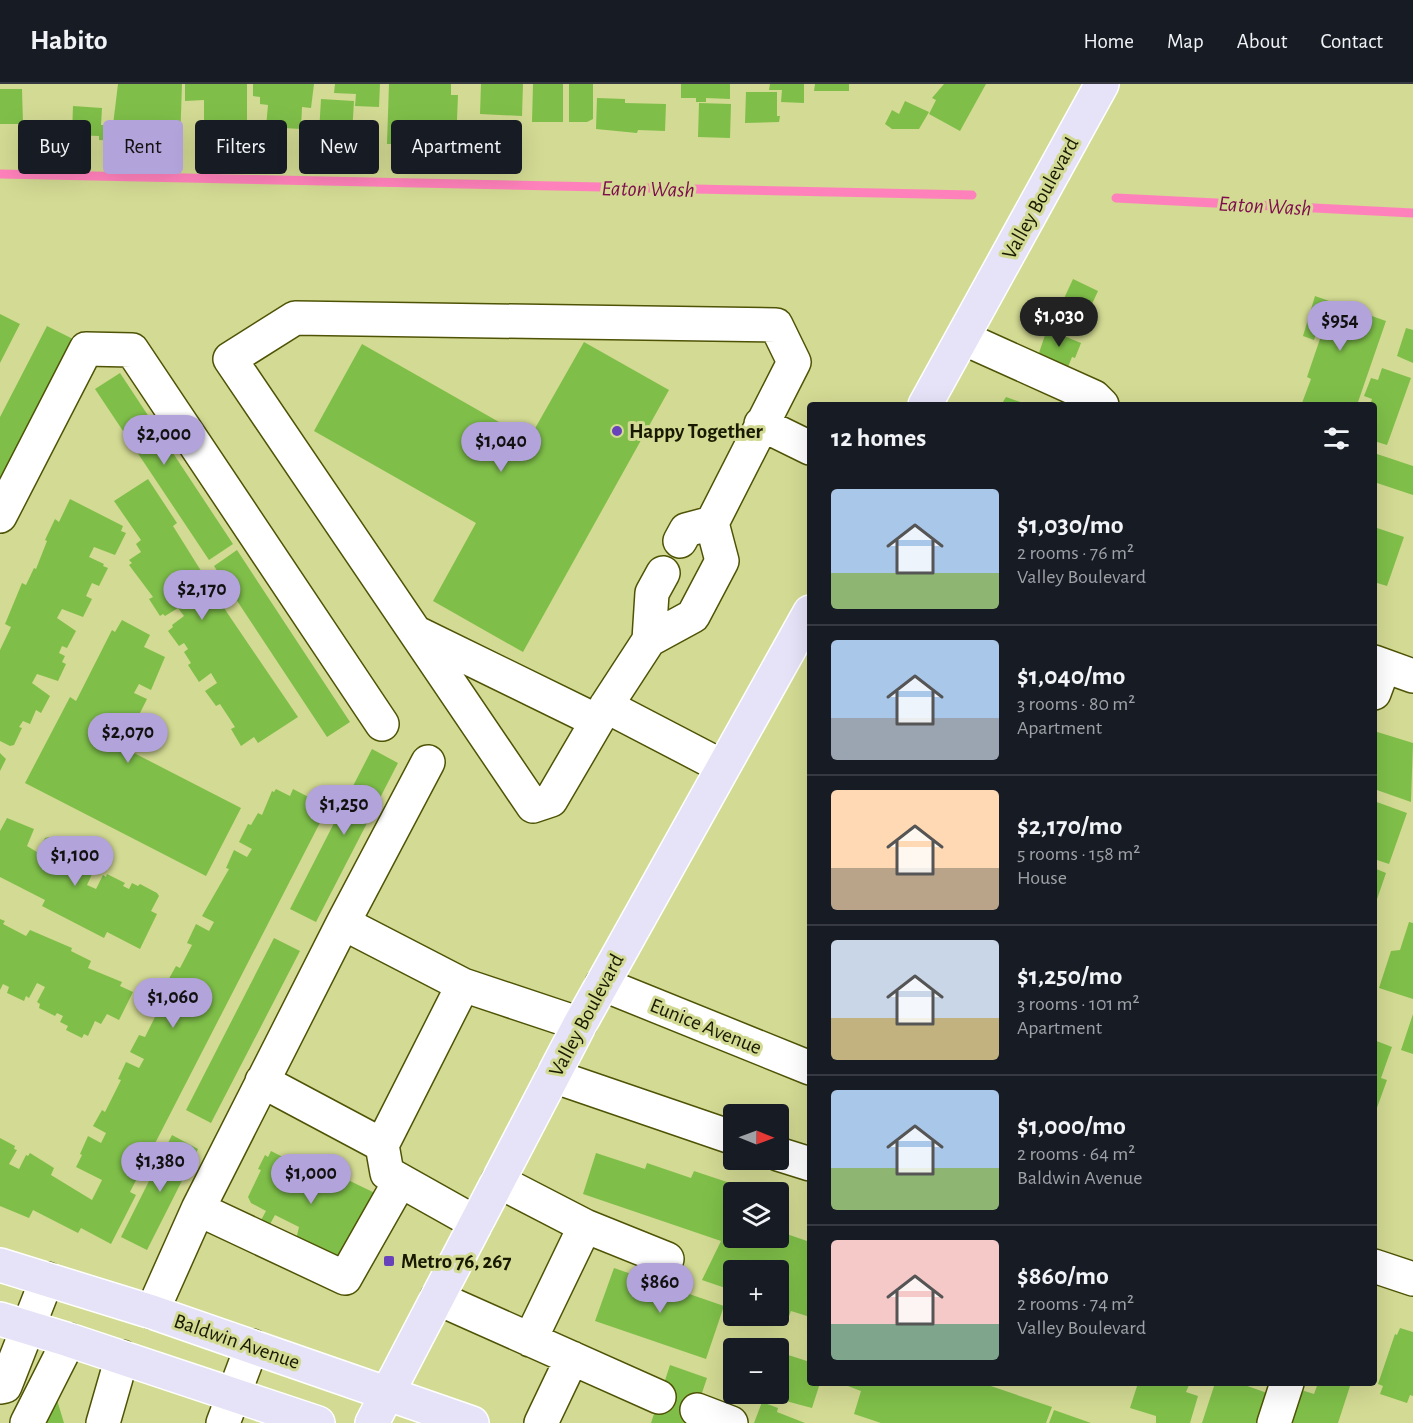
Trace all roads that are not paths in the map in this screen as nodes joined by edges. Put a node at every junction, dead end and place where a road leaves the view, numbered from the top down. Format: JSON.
{"nodes":[{"id":1,"x":1102,"y":84,"type":"edge"},
{"id":2,"x":963,"y":338,"type":"junction"},
{"id":3,"x":927,"y":402,"type":"edge"},
{"id":4,"x":1099,"y":402,"type":"edge"},
{"id":5,"x":760,"y":424,"type":"junction"},
{"id":6,"x":807,"y":447,"type":"edge"},
{"id":7,"x":0,"y":516,"type":"edge"},
{"id":8,"x":712,"y":523,"type":"junction"},
{"id":9,"x":680,"y":541,"type":"dead end"},
{"id":10,"x":663,"y":573,"type":"dead end"},
{"id":11,"x":807,"y":617,"type":"edge"},
{"id":12,"x":412,"y":631,"type":"junction"},
{"id":13,"x":649,"y":640,"type":"junction"},
{"id":14,"x":601,"y":714,"type":"junction"},
{"id":15,"x":382,"y":724,"type":"dead end"},
{"id":16,"x":428,"y":762,"type":"dead end"},
{"id":17,"x":723,"y":767,"type":"junction"},
{"id":18,"x":343,"y":923,"type":"junction"},
{"id":19,"x":602,"y":984,"type":"junction"},
{"id":20,"x":463,"y":985,"type":"junction"},
{"id":21,"x":580,"y":1024,"type":"junction"},
{"id":22,"x":807,"y":1067,"type":"edge"},
{"id":23,"x":553,"y":1076,"type":"junction"},
{"id":24,"x":262,"y":1081,"type":"junction"},
{"id":25,"x":723,"y":1134,"type":"edge"},
{"id":26,"x":382,"y":1145,"type":"junction"},
{"id":27,"x":789,"y":1157,"type":"edge"},
{"id":28,"x":807,"y":1163,"type":"edge"},
{"id":29,"x":400,"y":1181,"type":"junction"},
{"id":30,"x":498,"y":1181,"type":"junction"},
{"id":31,"x":198,"y":1209,"type":"junction"},
{"id":32,"x":476,"y":1223,"type":"junction"},
{"id":33,"x":585,"y":1227,"type":"junction"},
{"id":34,"x":668,"y":1259,"type":"dead end"},
{"id":35,"x":0,"y":1265,"type":"edge"},
{"id":36,"x":1377,"y":1267,"type":"edge"},
{"id":37,"x":47,"y":1279,"type":"junction"},
{"id":38,"x":1413,"y":1279,"type":"edge"},
{"id":39,"x":437,"y":1298,"type":"junction"},
{"id":40,"x":152,"y":1312,"type":"junction"},
{"id":41,"x":14,"y":1323,"type":"edge"},
{"id":42,"x":69,"y":1340,"type":"junction"},
{"id":43,"x":530,"y":1340,"type":"junction"},
{"id":44,"x":252,"y":1346,"type":"junction"},
{"id":45,"x":122,"y":1357,"type":"junction"},
{"id":46,"x":572,"y":1358,"type":"junction"},
{"id":47,"x":1286,"y":1386,"type":"edge"},
{"id":48,"x":0,"y":1387,"type":"edge"},
{"id":49,"x":388,"y":1392,"type":"junction"},
{"id":50,"x":660,"y":1397,"type":"dead end"},
{"id":51,"x":229,"y":1409,"type":"edge"},
{"id":52,"x":697,"y":1410,"type":"dead end"},
{"id":53,"x":27,"y":1423,"type":"edge"},
{"id":54,"x":103,"y":1423,"type":"edge"},
{"id":55,"x":318,"y":1423,"type":"edge"},
{"id":56,"x":372,"y":1423,"type":"edge"},
{"id":57,"x":472,"y":1423,"type":"edge"},
{"id":58,"x":541,"y":1423,"type":"edge"},
{"id":59,"x":731,"y":1423,"type":"edge"},
{"id":60,"x":1274,"y":1423,"type":"edge"}],
"edges":[{"from":1,"to":2,"type":"main road","name":"Valley Boulevard"},
{"from":2,"to":3,"type":"main road","name":"Valley Boulevard"},
{"from":2,"to":4,"type":"street"},
{"from":5,"to":6,"type":"street"},
{"from":5,"to":8,"type":"street"},
{"from":5,"to":12,"type":"street"},
{"from":7,"to":15,"type":"street"},
{"from":8,"to":9,"type":"street"},
{"from":8,"to":13,"type":"street"},
{"from":10,"to":13,"type":"street"},
{"from":11,"to":17,"type":"main road","name":"Valley Boulevard"},
{"from":12,"to":14,"type":"street"},
{"from":12,"to":14,"type":"street"},
{"from":13,"to":14,"type":"street"},
{"from":14,"to":17,"type":"street"},
{"from":16,"to":18,"type":"street"},
{"from":17,"to":19,"type":"main road","name":"Valley Boulevard"},
{"from":18,"to":20,"type":"street"},
{"from":18,"to":24,"type":"street"},
{"from":19,"to":21,"type":"main road","name":"Valley Boulevard"},
{"from":19,"to":22,"type":"street","name":"Eunice Avenue"},
{"from":20,"to":21,"type":"street"},
{"from":20,"to":26,"type":"street"},
{"from":21,"to":23,"type":"main road","name":"Valley Boulevard"},
{"from":23,"to":25,"type":"street"},
{"from":23,"to":30,"type":"main road","name":"Valley Boulevard"},
{"from":24,"to":26,"type":"street"},
{"from":24,"to":31,"type":"street"},
{"from":26,"to":29,"type":"street"},
{"from":27,"to":28,"type":"street"},
{"from":29,"to":31,"type":"street"},
{"from":29,"to":32,"type":"street"},
{"from":30,"to":32,"type":"main road","name":"Valley Boulevard"},
{"from":30,"to":33,"type":"street"},
{"from":31,"to":40,"type":"street"},
{"from":32,"to":39,"type":"main road","name":"Valley Boulevard"},
{"from":33,"to":34,"type":"street"},
{"from":33,"to":43,"type":"street"},
{"from":35,"to":37,"type":"main road","name":"Baldwin Avenue"},
{"from":36,"to":38,"type":"street"},
{"from":37,"to":40,"type":"main road","name":"Baldwin Avenue"},
{"from":37,"to":41,"type":"street"},
{"from":39,"to":43,"type":"street"},
{"from":39,"to":49,"type":"main road","name":"Valley Boulevard"},
{"from":40,"to":44,"type":"main road","name":"Baldwin Avenue"},
{"from":41,"to":42,"type":"main road"},
{"from":41,"to":48,"type":"street"},
{"from":42,"to":45,"type":"main road"},
{"from":42,"to":53,"type":"street"},
{"from":43,"to":46,"type":"street"},
{"from":44,"to":49,"type":"main road","name":"Baldwin Avenue"},
{"from":44,"to":51,"type":"street"},
{"from":45,"to":51,"type":"main road"},
{"from":45,"to":54,"type":"street"},
{"from":46,"to":50,"type":"street"},
{"from":46,"to":58,"type":"street"},
{"from":47,"to":60,"type":"street"},
{"from":49,"to":56,"type":"main road","name":"Valley Boulevard"},
{"from":49,"to":57,"type":"main road","name":"Baldwin Avenue"},
{"from":51,"to":55,"type":"main road"},
{"from":52,"to":59,"type":"street"}]}
